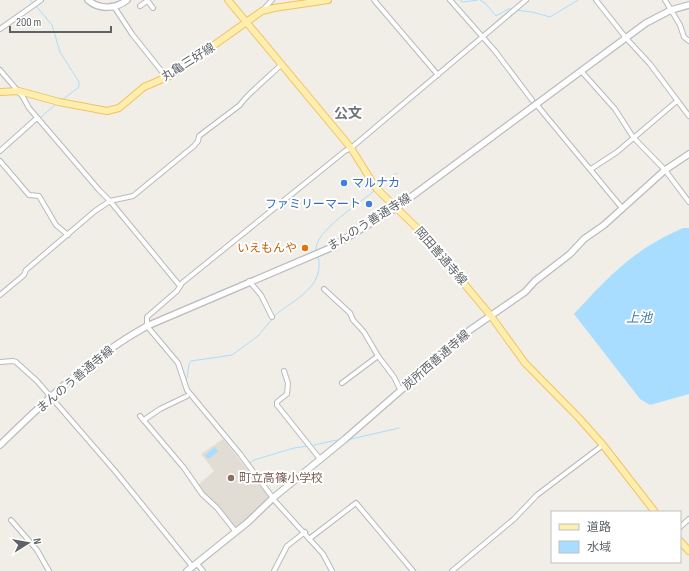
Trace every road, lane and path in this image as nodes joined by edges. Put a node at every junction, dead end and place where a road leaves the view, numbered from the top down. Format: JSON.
{"nodes":[{"id":1,"x":41,"y":0,"type":"edge"},
{"id":2,"x":88,"y":0,"type":"edge"},
{"id":3,"x":127,"y":0,"type":"edge"},
{"id":4,"x":147,"y":0,"type":"edge"},
{"id":5,"x":228,"y":0,"type":"edge"},
{"id":6,"x":272,"y":0,"type":"edge"},
{"id":7,"x":328,"y":0,"type":"edge"},
{"id":8,"x":374,"y":0,"type":"edge"},
{"id":9,"x":450,"y":0,"type":"edge"},
{"id":10,"x":526,"y":0,"type":"edge"},
{"id":11,"x":596,"y":0,"type":"edge"},
{"id":12,"x":665,"y":0,"type":"edge"},
{"id":13,"x":689,"y":5,"type":"edge"},
{"id":14,"x":140,"y":6,"type":"dead end"},
{"id":15,"x":114,"y":8,"type":"junction"},
{"id":16,"x":153,"y":8,"type":"dead end"},
{"id":17,"x":671,"y":10,"type":"junction"},
{"id":18,"x":262,"y":11,"type":"junction"},
{"id":19,"x":247,"y":22,"type":"junction"},
{"id":20,"x":0,"y":29,"type":"edge"},
{"id":21,"x":482,"y":38,"type":"junction"},
{"id":22,"x":626,"y":38,"type":"junction"},
{"id":23,"x":689,"y":41,"type":"edge"},
{"id":24,"x":282,"y":64,"type":"junction"},
{"id":25,"x":0,"y":70,"type":"edge"},
{"id":26,"x":582,"y":72,"type":"junction"},
{"id":27,"x":4,"y":75,"type":"junction"},
{"id":28,"x":438,"y":75,"type":"junction"},
{"id":29,"x":167,"y":78,"type":"junction"},
{"id":30,"x":0,"y":80,"type":"edge"},
{"id":31,"x":19,"y":91,"type":"junction"},
{"id":32,"x":0,"y":92,"type":"edge"},
{"id":33,"x":677,"y":101,"type":"junction"},
{"id":34,"x":534,"y":102,"type":"junction"},
{"id":35,"x":689,"y":116,"type":"edge"},
{"id":36,"x":37,"y":118,"type":"junction"},
{"id":37,"x":633,"y":137,"type":"junction"},
{"id":38,"x":351,"y":148,"type":"junction"},
{"id":39,"x":0,"y":151,"type":"edge"},
{"id":40,"x":689,"y":154,"type":"edge"},
{"id":41,"x":0,"y":161,"type":"edge"},
{"id":42,"x":591,"y":169,"type":"junction"},
{"id":43,"x":665,"y":170,"type":"junction"},
{"id":44,"x":110,"y":201,"type":"junction"},
{"id":45,"x":689,"y":202,"type":"edge"},
{"id":46,"x":396,"y":208,"type":"junction"},
{"id":47,"x":622,"y":208,"type":"junction"},
{"id":48,"x":68,"y":235,"type":"junction"},
{"id":49,"x":249,"y":281,"type":"junction"},
{"id":50,"x":180,"y":286,"type":"junction"},
{"id":51,"x":324,"y":289,"type":"dead end"},
{"id":52,"x":0,"y":295,"type":"edge"},
{"id":53,"x":272,"y":316,"type":"dead end"},
{"id":54,"x":491,"y":316,"type":"junction"},
{"id":55,"x":147,"y":326,"type":"junction"},
{"id":56,"x":378,"y":356,"type":"junction"},
{"id":57,"x":0,"y":362,"type":"edge"},
{"id":58,"x":284,"y":371,"type":"dead end"},
{"id":59,"x":342,"y":383,"type":"dead end"},
{"id":60,"x":401,"y":390,"type":"junction"},
{"id":61,"x":186,"y":396,"type":"dead end"},
{"id":62,"x":50,"y":398,"type":"junction"},
{"id":63,"x":140,"y":416,"type":"dead end"},
{"id":64,"x":144,"y":420,"type":"junction"},
{"id":65,"x":603,"y":445,"type":"junction"},
{"id":66,"x":0,"y":446,"type":"edge"},
{"id":67,"x":320,"y":459,"type":"junction"},
{"id":68,"x":274,"y":499,"type":"junction"},
{"id":69,"x":654,"y":511,"type":"edge"},
{"id":70,"x":689,"y":519,"type":"edge"},
{"id":71,"x":11,"y":520,"type":"dead end"},
{"id":72,"x":681,"y":526,"type":"edge"},
{"id":73,"x":236,"y":532,"type":"junction"},
{"id":74,"x":305,"y":532,"type":"junction"},
{"id":75,"x":309,"y":539,"type":"junction"},
{"id":76,"x":681,"y":542,"type":"edge"},
{"id":77,"x":689,"y":551,"type":"edge"},
{"id":78,"x":195,"y":565,"type":"junction"},
{"id":79,"x":48,"y":571,"type":"edge"},
{"id":80,"x":186,"y":571,"type":"edge"},
{"id":81,"x":203,"y":571,"type":"edge"},
{"id":82,"x":274,"y":571,"type":"edge"},
{"id":83,"x":332,"y":571,"type":"edge"},
{"id":84,"x":413,"y":571,"type":"edge"},
{"id":85,"x":452,"y":571,"type":"edge"}],
"edges":[{"from":1,"to":20,"type":"street"},
{"from":2,"to":15,"type":"main road"},
{"from":3,"to":15,"type":"main road"},
{"from":4,"to":14,"type":"street"},
{"from":4,"to":16,"type":"street"},
{"from":5,"to":19,"type":"main road","name":"岡田善通寺線"},
{"from":6,"to":18,"type":"street"},
{"from":7,"to":18,"type":"main road","name":"丸亀三好線"},
{"from":8,"to":28,"type":"street"},
{"from":9,"to":21,"type":"street"},
{"from":10,"to":21,"type":"street"},
{"from":11,"to":22,"type":"street"},
{"from":12,"to":17,"type":"street"},
{"from":13,"to":17,"type":"main road","name":"まんのう善通寺線"},
{"from":15,"to":29,"type":"street"},
{"from":17,"to":22,"type":"main road","name":"まんのう善通寺線"},
{"from":17,"to":23,"type":"street"},
{"from":18,"to":19,"type":"main road","name":"丸亀三好線"},
{"from":19,"to":24,"type":"main road","name":"岡田善通寺線"},
{"from":19,"to":29,"type":"main road","name":"丸亀三好線"},
{"from":21,"to":28,"type":"street"},
{"from":21,"to":34,"type":"street"},
{"from":22,"to":26,"type":"main road","name":"まんのう善通寺線"},
{"from":22,"to":33,"type":"street"},
{"from":24,"to":38,"type":"main road","name":"岡田善通寺線"},
{"from":24,"to":44,"type":"street"},
{"from":25,"to":27,"type":"street"},
{"from":26,"to":34,"type":"main road","name":"まんのう善通寺線"},
{"from":26,"to":37,"type":"street"},
{"from":27,"to":30,"type":"street"},
{"from":27,"to":31,"type":"street"},
{"from":28,"to":38,"type":"street"},
{"from":29,"to":31,"type":"main road","name":"丸亀三好線"},
{"from":31,"to":32,"type":"main road","name":"丸亀三好線"},
{"from":31,"to":36,"type":"street"},
{"from":33,"to":35,"type":"street"},
{"from":33,"to":37,"type":"street"},
{"from":34,"to":42,"type":"street"},
{"from":34,"to":46,"type":"main road","name":"まんのう善通寺線"},
{"from":36,"to":39,"type":"street"},
{"from":36,"to":44,"type":"street"},
{"from":37,"to":42,"type":"street"},
{"from":37,"to":43,"type":"street"},
{"from":38,"to":46,"type":"main road","name":"岡田善通寺線"},
{"from":38,"to":50,"type":"street"},
{"from":40,"to":43,"type":"main road","name":"炭所西善通寺線"},
{"from":41,"to":48,"type":"street"},
{"from":42,"to":47,"type":"street"},
{"from":43,"to":45,"type":"street"},
{"from":43,"to":47,"type":"main road","name":"炭所西善通寺線"},
{"from":44,"to":48,"type":"street"},
{"from":44,"to":50,"type":"street"},
{"from":46,"to":49,"type":"main road","name":"まんのう善通寺線"},
{"from":46,"to":54,"type":"main road","name":"岡田善通寺線"},
{"from":47,"to":54,"type":"main road","name":"炭所西善通寺線"},
{"from":48,"to":52,"type":"street"},
{"from":49,"to":53,"type":"street"},
{"from":49,"to":55,"type":"main road","name":"まんのう善通寺線"},
{"from":50,"to":55,"type":"street"},
{"from":51,"to":56,"type":"street"},
{"from":54,"to":60,"type":"main road","name":"炭所西善通寺線"},
{"from":54,"to":65,"type":"main road","name":"岡田善通寺線"},
{"from":55,"to":62,"type":"main road","name":"まんのう善通寺線"},
{"from":55,"to":68,"type":"street"},
{"from":56,"to":59,"type":"street"},
{"from":56,"to":60,"type":"street"},
{"from":57,"to":62,"type":"street"},
{"from":58,"to":67,"type":"street"},
{"from":60,"to":67,"type":"main road","name":"炭所西善通寺線"},
{"from":61,"to":64,"type":"street"},
{"from":62,"to":66,"type":"main road","name":"まんのう善通寺線"},
{"from":62,"to":78,"type":"street"},
{"from":63,"to":64,"type":"street"},
{"from":64,"to":73,"type":"street"},
{"from":65,"to":69,"type":"main road","name":"岡田善通寺線"},
{"from":65,"to":85,"type":"street"},
{"from":67,"to":68,"type":"main road","name":"炭所西善通寺線"},
{"from":68,"to":73,"type":"main road","name":"炭所西善通寺線"},
{"from":68,"to":74,"type":"street"},
{"from":70,"to":72,"type":"street"},
{"from":71,"to":79,"type":"street"},
{"from":73,"to":78,"type":"main road","name":"炭所西善通寺線"},
{"from":74,"to":75,"type":"street"},
{"from":74,"to":82,"type":"street"},
{"from":75,"to":83,"type":"street"},
{"from":75,"to":84,"type":"street"},
{"from":76,"to":77,"type":"main road"},
{"from":78,"to":80,"type":"main road","name":"炭所西善通寺線"},
{"from":78,"to":81,"type":"street"}]}
